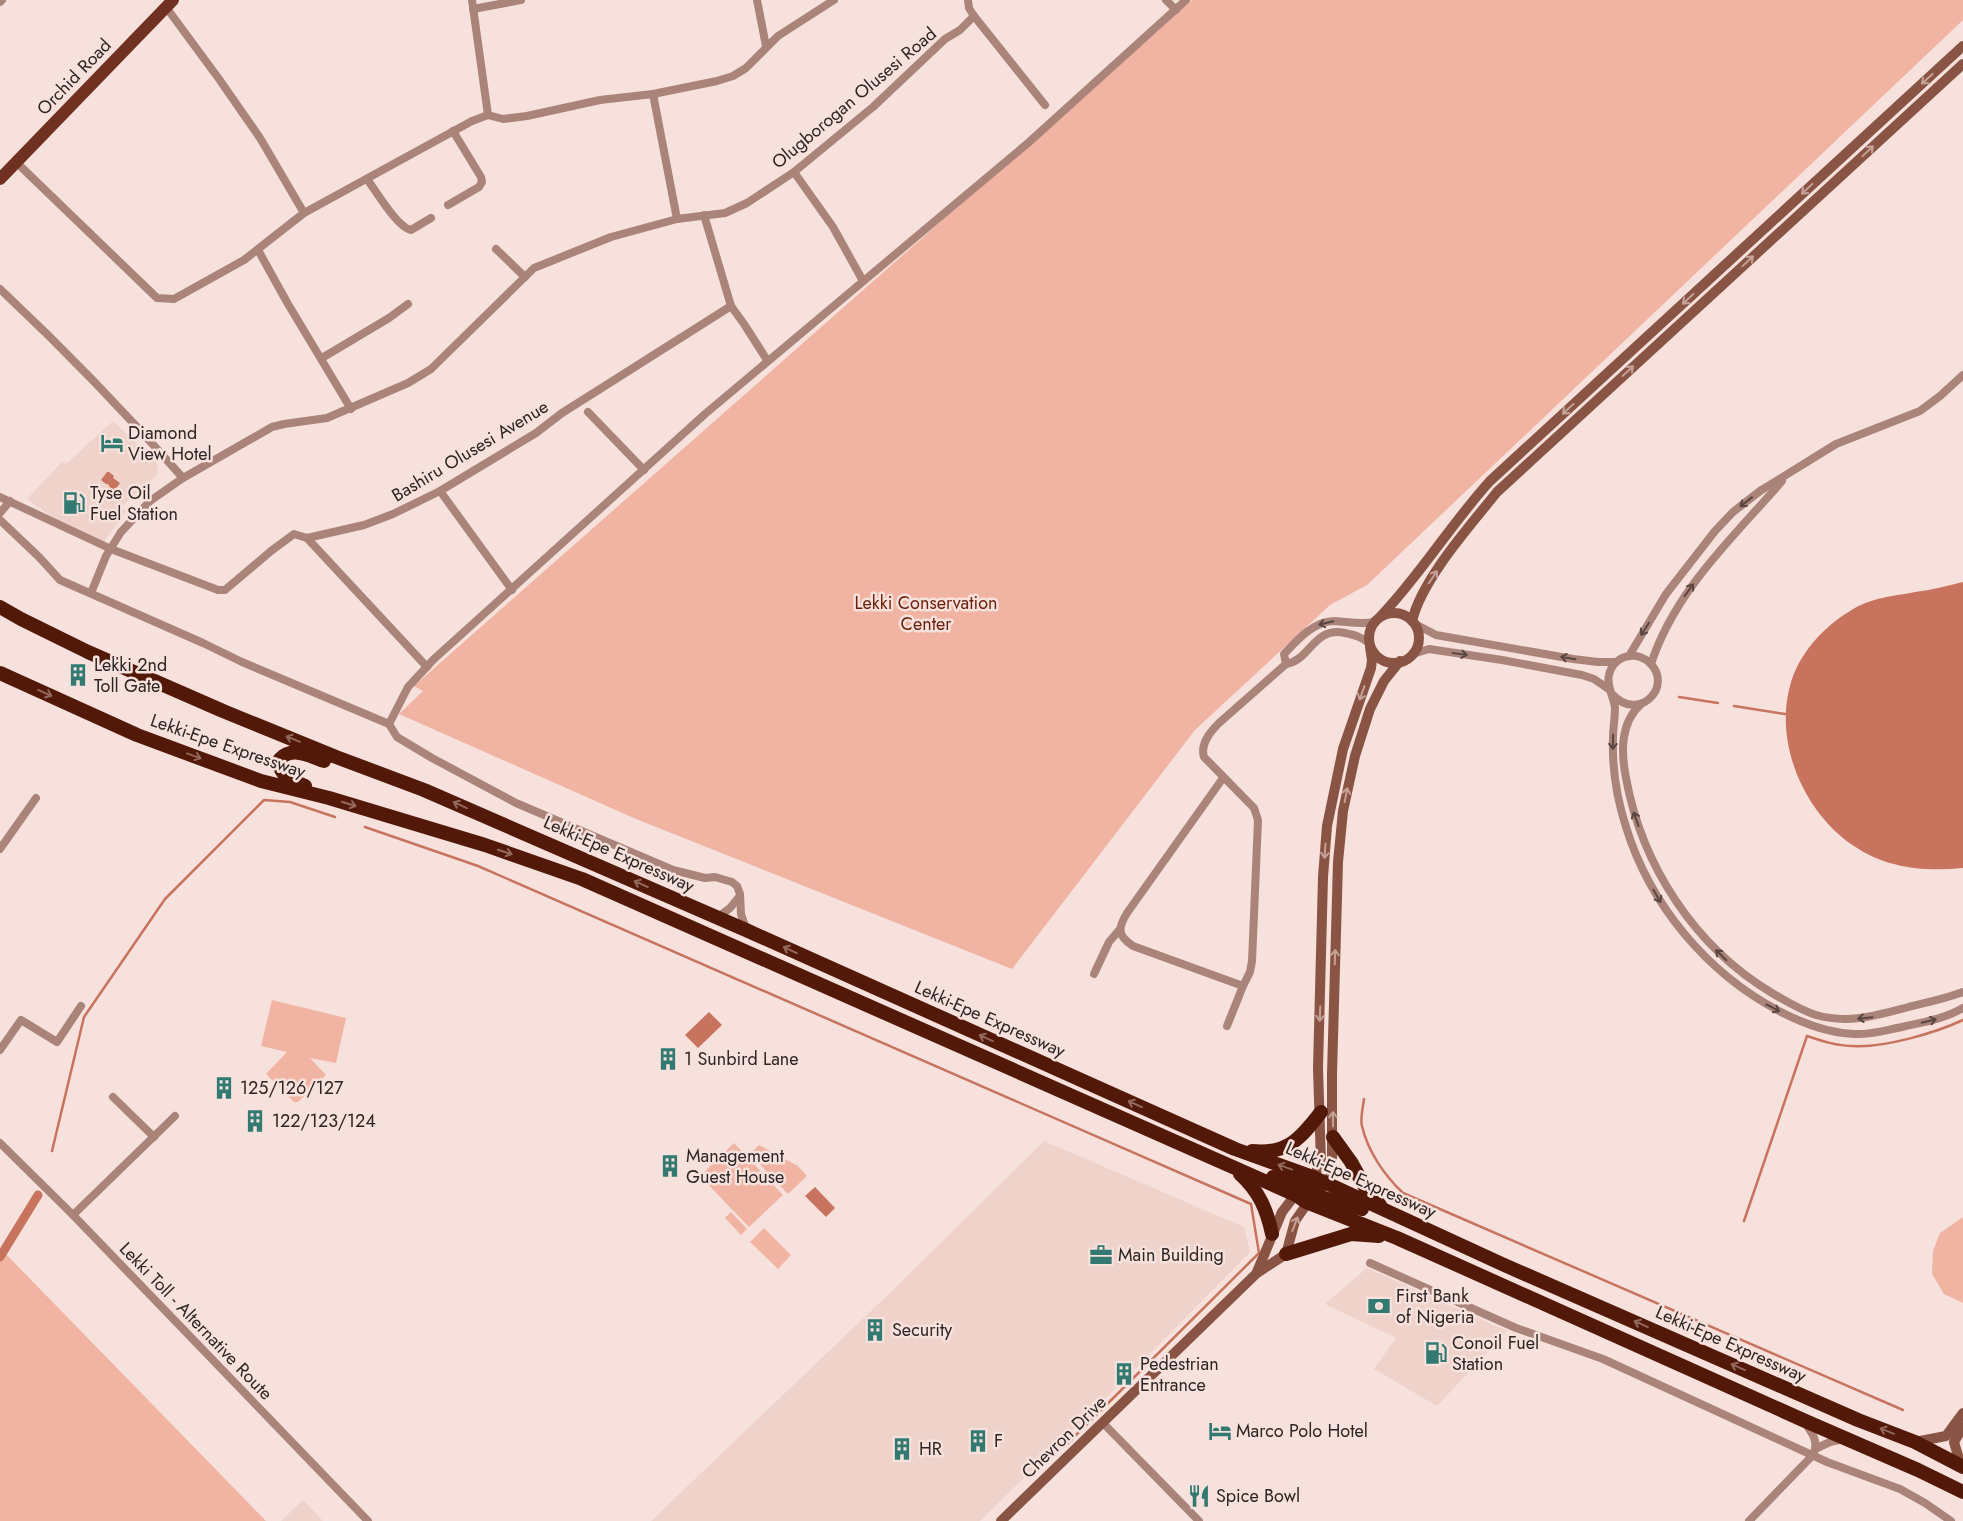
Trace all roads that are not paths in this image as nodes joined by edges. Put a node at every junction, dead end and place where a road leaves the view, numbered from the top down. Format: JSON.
{"nodes":[{"id":1,"x":472,"y":0,"type":"edge"},
{"id":2,"x":522,"y":0,"type":"edge"},
{"id":3,"x":757,"y":0,"type":"edge"},
{"id":4,"x":834,"y":0,"type":"edge"},
{"id":5,"x":968,"y":0,"type":"edge"},
{"id":6,"x":1166,"y":0,"type":"edge"},
{"id":7,"x":1186,"y":0,"type":"edge"},
{"id":8,"x":169,"y":4,"type":"edge"},
{"id":9,"x":474,"y":9,"type":"junction"},
{"id":10,"x":1176,"y":10,"type":"junction"},
{"id":11,"x":974,"y":16,"type":"junction"},
{"id":12,"x":766,"y":46,"type":"junction"},
{"id":13,"x":1963,"y":46,"type":"edge"},
{"id":14,"x":1963,"y":64,"type":"edge"},
{"id":15,"x":654,"y":94,"type":"junction"},
{"id":16,"x":1046,"y":105,"type":"dead end"},
{"id":17,"x":488,"y":115,"type":"junction"},
{"id":18,"x":453,"y":131,"type":"junction"},
{"id":19,"x":16,"y":162,"type":"junction"},
{"id":20,"x":794,"y":172,"type":"junction"},
{"id":21,"x":0,"y":178,"type":"edge"},
{"id":22,"x":367,"y":179,"type":"junction"},
{"id":23,"x":448,"y":205,"type":"dead end"},
{"id":24,"x":304,"y":213,"type":"junction"},
{"id":25,"x":704,"y":215,"type":"junction"},
{"id":26,"x":431,"y":218,"type":"dead end"},
{"id":27,"x":677,"y":220,"type":"junction"},
{"id":28,"x":496,"y":249,"type":"dead end"},
{"id":29,"x":258,"y":250,"type":"junction"},
{"id":30,"x":525,"y":277,"type":"junction"},
{"id":31,"x":863,"y":282,"type":"junction"},
{"id":32,"x":0,"y":289,"type":"edge"},
{"id":33,"x":408,"y":304,"type":"dead end"},
{"id":34,"x":731,"y":306,"type":"junction"},
{"id":35,"x":322,"y":358,"type":"junction"},
{"id":36,"x":767,"y":360,"type":"junction"},
{"id":37,"x":1963,"y":375,"type":"edge"},
{"id":38,"x":351,"y":409,"type":"junction"},
{"id":39,"x":588,"y":412,"type":"dead end"},
{"id":40,"x":644,"y":470,"type":"junction"},
{"id":41,"x":1786,"y":476,"type":"junction"},
{"id":42,"x":183,"y":478,"type":"junction"},
{"id":43,"x":440,"y":491,"type":"junction"},
{"id":44,"x":0,"y":497,"type":"edge"},
{"id":45,"x":10,"y":501,"type":"junction"},
{"id":46,"x":0,"y":513,"type":"edge"},
{"id":47,"x":0,"y":520,"type":"edge"},
{"id":48,"x":307,"y":538,"type":"junction"},
{"id":49,"x":111,"y":549,"type":"junction"},
{"id":50,"x":512,"y":590,"type":"junction"},
{"id":51,"x":91,"y":593,"type":"junction"},
{"id":52,"x":0,"y":607,"type":"edge"},
{"id":53,"x":1378,"y":619,"type":"junction"},
{"id":54,"x":1414,"y":623,"type":"junction"},
{"id":55,"x":1370,"y":645,"type":"junction"},
{"id":56,"x":1413,"y":654,"type":"junction"},
{"id":57,"x":1628,"y":656,"type":"junction"},
{"id":58,"x":1400,"y":661,"type":"junction"},
{"id":59,"x":1616,"y":662,"type":"junction"},
{"id":60,"x":1286,"y":664,"type":"junction"},
{"id":61,"x":1651,"y":664,"type":"junction"},
{"id":62,"x":426,"y":667,"type":"junction"},
{"id":63,"x":0,"y":673,"type":"edge"},
{"id":64,"x":1611,"y":692,"type":"junction"},
{"id":65,"x":1642,"y":704,"type":"junction"},
{"id":66,"x":389,"y":724,"type":"junction"},
{"id":67,"x":364,"y":767,"type":"junction"},
{"id":68,"x":1223,"y":778,"type":"junction"},
{"id":69,"x":36,"y":798,"type":"dead end"},
{"id":70,"x":330,"y":798,"type":"junction"},
{"id":71,"x":0,"y":849,"type":"edge"},
{"id":72,"x":740,"y":896,"type":"junction"},
{"id":73,"x":717,"y":917,"type":"junction"},
{"id":74,"x":1120,"y":929,"type":"junction"},
{"id":75,"x":746,"y":930,"type":"junction"},
{"id":76,"x":1094,"y":974,"type":"dead end"},
{"id":77,"x":1243,"y":986,"type":"junction"},
{"id":78,"x":1963,"y":992,"type":"edge"},
{"id":79,"x":80,"y":1006,"type":"dead end"},
{"id":80,"x":1963,"y":1008,"type":"edge"},
{"id":81,"x":1227,"y":1026,"type":"dead end"},
{"id":82,"x":0,"y":1050,"type":"edge"},
{"id":83,"x":113,"y":1097,"type":"dead end"},
{"id":84,"x":1321,"y":1112,"type":"junction"},
{"id":85,"x":175,"y":1116,"type":"dead end"},
{"id":86,"x":154,"y":1136,"type":"junction"},
{"id":87,"x":1163,"y":1137,"type":"junction"},
{"id":88,"x":1333,"y":1137,"type":"junction"},
{"id":89,"x":0,"y":1143,"type":"edge"},
{"id":90,"x":1235,"y":1149,"type":"junction"},
{"id":91,"x":1234,"y":1169,"type":"junction"},
{"id":92,"x":1326,"y":1184,"type":"junction"},
{"id":93,"x":1307,"y":1190,"type":"junction"},
{"id":94,"x":1389,"y":1212,"type":"junction"},
{"id":95,"x":73,"y":1215,"type":"junction"},
{"id":96,"x":1272,"y":1234,"type":"junction"},
{"id":97,"x":1397,"y":1238,"type":"junction"},
{"id":98,"x":1286,"y":1254,"type":"junction"},
{"id":99,"x":1370,"y":1263,"type":"dead end"},
{"id":100,"x":1502,"y":1264,"type":"junction"},
{"id":101,"x":1257,"y":1273,"type":"junction"},
{"id":102,"x":1963,"y":1413,"type":"edge"},
{"id":103,"x":1802,"y":1420,"type":"junction"},
{"id":104,"x":1102,"y":1422,"type":"junction"},
{"id":105,"x":1963,"y":1427,"type":"edge"},
{"id":106,"x":1846,"y":1439,"type":"junction"},
{"id":107,"x":1915,"y":1442,"type":"junction"},
{"id":108,"x":1815,"y":1451,"type":"junction"},
{"id":109,"x":1962,"y":1466,"type":"edge"},
{"id":110,"x":1963,"y":1492,"type":"edge"},
{"id":111,"x":368,"y":1521,"type":"edge"},
{"id":112,"x":1001,"y":1521,"type":"edge"},
{"id":113,"x":1198,"y":1521,"type":"edge"},
{"id":114,"x":1749,"y":1521,"type":"edge"},
{"id":115,"x":1951,"y":1521,"type":"edge"}],
"edges":[{"from":1,"to":9,"type":"street"},
{"from":2,"to":9,"type":"street"},
{"from":3,"to":12,"type":"street"},
{"from":4,"to":12,"type":"street"},
{"from":5,"to":11,"type":"street"},
{"from":6,"to":10,"type":"street"},
{"from":7,"to":10,"type":"street"},
{"from":8,"to":19,"type":"main road","name":"Orchid Road"},
{"from":8,"to":24,"type":"street"},
{"from":9,"to":17,"type":"street"},
{"from":10,"to":31,"type":"street"},
{"from":11,"to":16,"type":"street"},
{"from":11,"to":20,"type":"street","name":"Olugborogan Olusesi Road"},
{"from":12,"to":15,"type":"street"},
{"from":13,"to":53,"type":"street","one_way":true},
{"from":54,"to":14,"type":"street","one_way":true},
{"from":15,"to":17,"type":"street"},
{"from":15,"to":27,"type":"street"},
{"from":17,"to":18,"type":"street"},
{"from":18,"to":22,"type":"street"},
{"from":18,"to":23,"type":"street"},
{"from":19,"to":21,"type":"main road","name":"Orchid Road"},
{"from":19,"to":29,"type":"street"},
{"from":20,"to":25,"type":"street","name":"Olugborogan Olusesi Road"},
{"from":20,"to":31,"type":"street"},
{"from":22,"to":24,"type":"street"},
{"from":22,"to":26,"type":"street"},
{"from":24,"to":29,"type":"street"},
{"from":25,"to":27,"type":"street","name":"Olugborogan Olusesi Road"},
{"from":25,"to":34,"type":"street"},
{"from":27,"to":30,"type":"street","name":"Olugborogan Olusesi Road"},
{"from":28,"to":30,"type":"street"},
{"from":29,"to":35,"type":"street"},
{"from":30,"to":38,"type":"street","name":"Olugborogan Olusesi Road"},
{"from":31,"to":36,"type":"street"},
{"from":32,"to":42,"type":"street"},
{"from":33,"to":35,"type":"street"},
{"from":34,"to":36,"type":"street"},
{"from":34,"to":43,"type":"street","name":"Bashiru Olusesi Avenue"},
{"from":35,"to":38,"type":"street"},
{"from":36,"to":40,"type":"street"},
{"from":37,"to":41,"type":"street"},
{"from":38,"to":42,"type":"street","name":"Olugborogan Olusesi Road"},
{"from":39,"to":40,"type":"street"},
{"from":40,"to":50,"type":"street"},
{"from":41,"to":57,"type":"street","one_way":true},
{"from":61,"to":41,"type":"street","one_way":true},
{"from":42,"to":49,"type":"street","name":"Olugborogan Olusesi Road"},
{"from":43,"to":48,"type":"street","name":"Bashiru Olusesi Avenue"},
{"from":43,"to":50,"type":"street"},
{"from":44,"to":45,"type":"street"},
{"from":45,"to":46,"type":"street"},
{"from":45,"to":49,"type":"street"},
{"from":47,"to":51,"type":"street"},
{"from":48,"to":49,"type":"street","name":"Bashiru Olusesi Avenue"},
{"from":48,"to":62,"type":"street"},
{"from":49,"to":51,"type":"street","name":"Olugborogan Olusesi Road"},
{"from":50,"to":62,"type":"street"},
{"from":51,"to":66,"type":"street"},
{"from":67,"to":52,"type":"highway","name":"Lekki-Epe Expressway","one_way":true},
{"from":53,"to":54,"type":"street"},
{"from":53,"to":55,"type":"street"},
{"from":53,"to":60,"type":"street","one_way":true},
{"from":54,"to":56,"type":"street"},
{"from":59,"to":54,"type":"street","one_way":true},
{"from":55,"to":58,"type":"street"},
{"from":55,"to":60,"type":"street"},
{"from":55,"to":84,"type":"street","one_way":true},
{"from":56,"to":58,"type":"street"},
{"from":56,"to":64,"type":"street","one_way":true},
{"from":57,"to":59,"type":"street"},
{"from":57,"to":61,"type":"street"},
{"from":88,"to":58,"type":"street","one_way":true},
{"from":59,"to":64,"type":"street"},
{"from":60,"to":68,"type":"street"},
{"from":61,"to":65,"type":"street"},
{"from":62,"to":66,"type":"street"},
{"from":63,"to":70,"type":"highway","name":"Lekki-Epe Expressway","one_way":true},
{"from":64,"to":65,"type":"street"},
{"from":64,"to":80,"type":"street","one_way":true},
{"from":78,"to":65,"type":"street","one_way":true},
{"from":66,"to":72,"type":"street"},
{"from":67,"to":70,"type":"highway"},
{"from":73,"to":67,"type":"highway","name":"Lekki-Epe Expressway","one_way":true},
{"from":68,"to":74,"type":"street"},
{"from":68,"to":77,"type":"street"},
{"from":69,"to":71,"type":"street"},
{"from":70,"to":87,"type":"highway","name":"Lekki-Epe Expressway","one_way":true},
{"from":72,"to":73,"type":"street"},
{"from":72,"to":75,"type":"street"},
{"from":73,"to":75,"type":"highway","name":"Lekki-Epe Expressway"},
{"from":74,"to":76,"type":"street"},
{"from":74,"to":77,"type":"street"},
{"from":90,"to":75,"type":"highway","name":"Lekki-Epe Expressway","one_way":true},
{"from":77,"to":81,"type":"street"},
{"from":79,"to":82,"type":"street"},
{"from":83,"to":86,"type":"street"},
{"from":84,"to":90,"type":"highway"},
{"from":84,"to":93,"type":"street"},
{"from":85,"to":86,"type":"street"},
{"from":86,"to":95,"type":"street"},
{"from":87,"to":91,"type":"highway","name":"Lekki-Epe Expressway"},
{"from":87,"to":93,"type":"highway"},
{"from":88,"to":92,"type":"street"},
{"from":88,"to":94,"type":"highway"},
{"from":89,"to":95,"type":"street","name":"Lekki Toll - Alternative Route"},
{"from":93,"to":90,"type":"highway","name":"Lekki-Epe Expressway","one_way":true},
{"from":91,"to":93,"type":"highway","name":"Lekki-Epe Expressway"},
{"from":91,"to":96,"type":"highway"},
{"from":92,"to":93,"type":"highway"},
{"from":92,"to":94,"type":"highway","name":"Lekki-Epe Expressway"},
{"from":93,"to":96,"type":"street","name":"Chevron Drive"},
{"from":93,"to":97,"type":"highway","name":"Lekki-Epe Expressway"},
{"from":98,"to":93,"type":"street","one_way":true},
{"from":93,"to":100,"type":"highway"},
{"from":94,"to":100,"type":"highway","name":"Lekki-Epe Expressway"},
{"from":95,"to":111,"type":"street","name":"Lekki Toll - Alternative Route"},
{"from":96,"to":101,"type":"street","name":"Chevron Drive"},
{"from":97,"to":98,"type":"highway"},
{"from":97,"to":103,"type":"highway","name":"Lekki-Epe Expressway"},
{"from":98,"to":101,"type":"street","name":"Chevron Drive"},
{"from":99,"to":108,"type":"street"},
{"from":107,"to":100,"type":"highway","name":"Lekki-Epe Expressway","one_way":true},
{"from":101,"to":104,"type":"street","name":"Chevron Drive"},
{"from":102,"to":107,"type":"street"},
{"from":103,"to":106,"type":"highway","name":"Lekki-Epe Expressway"},
{"from":103,"to":108,"type":"street"},
{"from":104,"to":112,"type":"street","name":"Chevron Drive"},
{"from":104,"to":113,"type":"street"},
{"from":105,"to":109,"type":"street"},
{"from":106,"to":108,"type":"street"},
{"from":106,"to":110,"type":"highway","name":"Lekki-Epe Expressway"},
{"from":107,"to":109,"type":"highway","name":"Lekki-Epe Expressway"},
{"from":108,"to":114,"type":"street"},
{"from":108,"to":115,"type":"street"}]}
